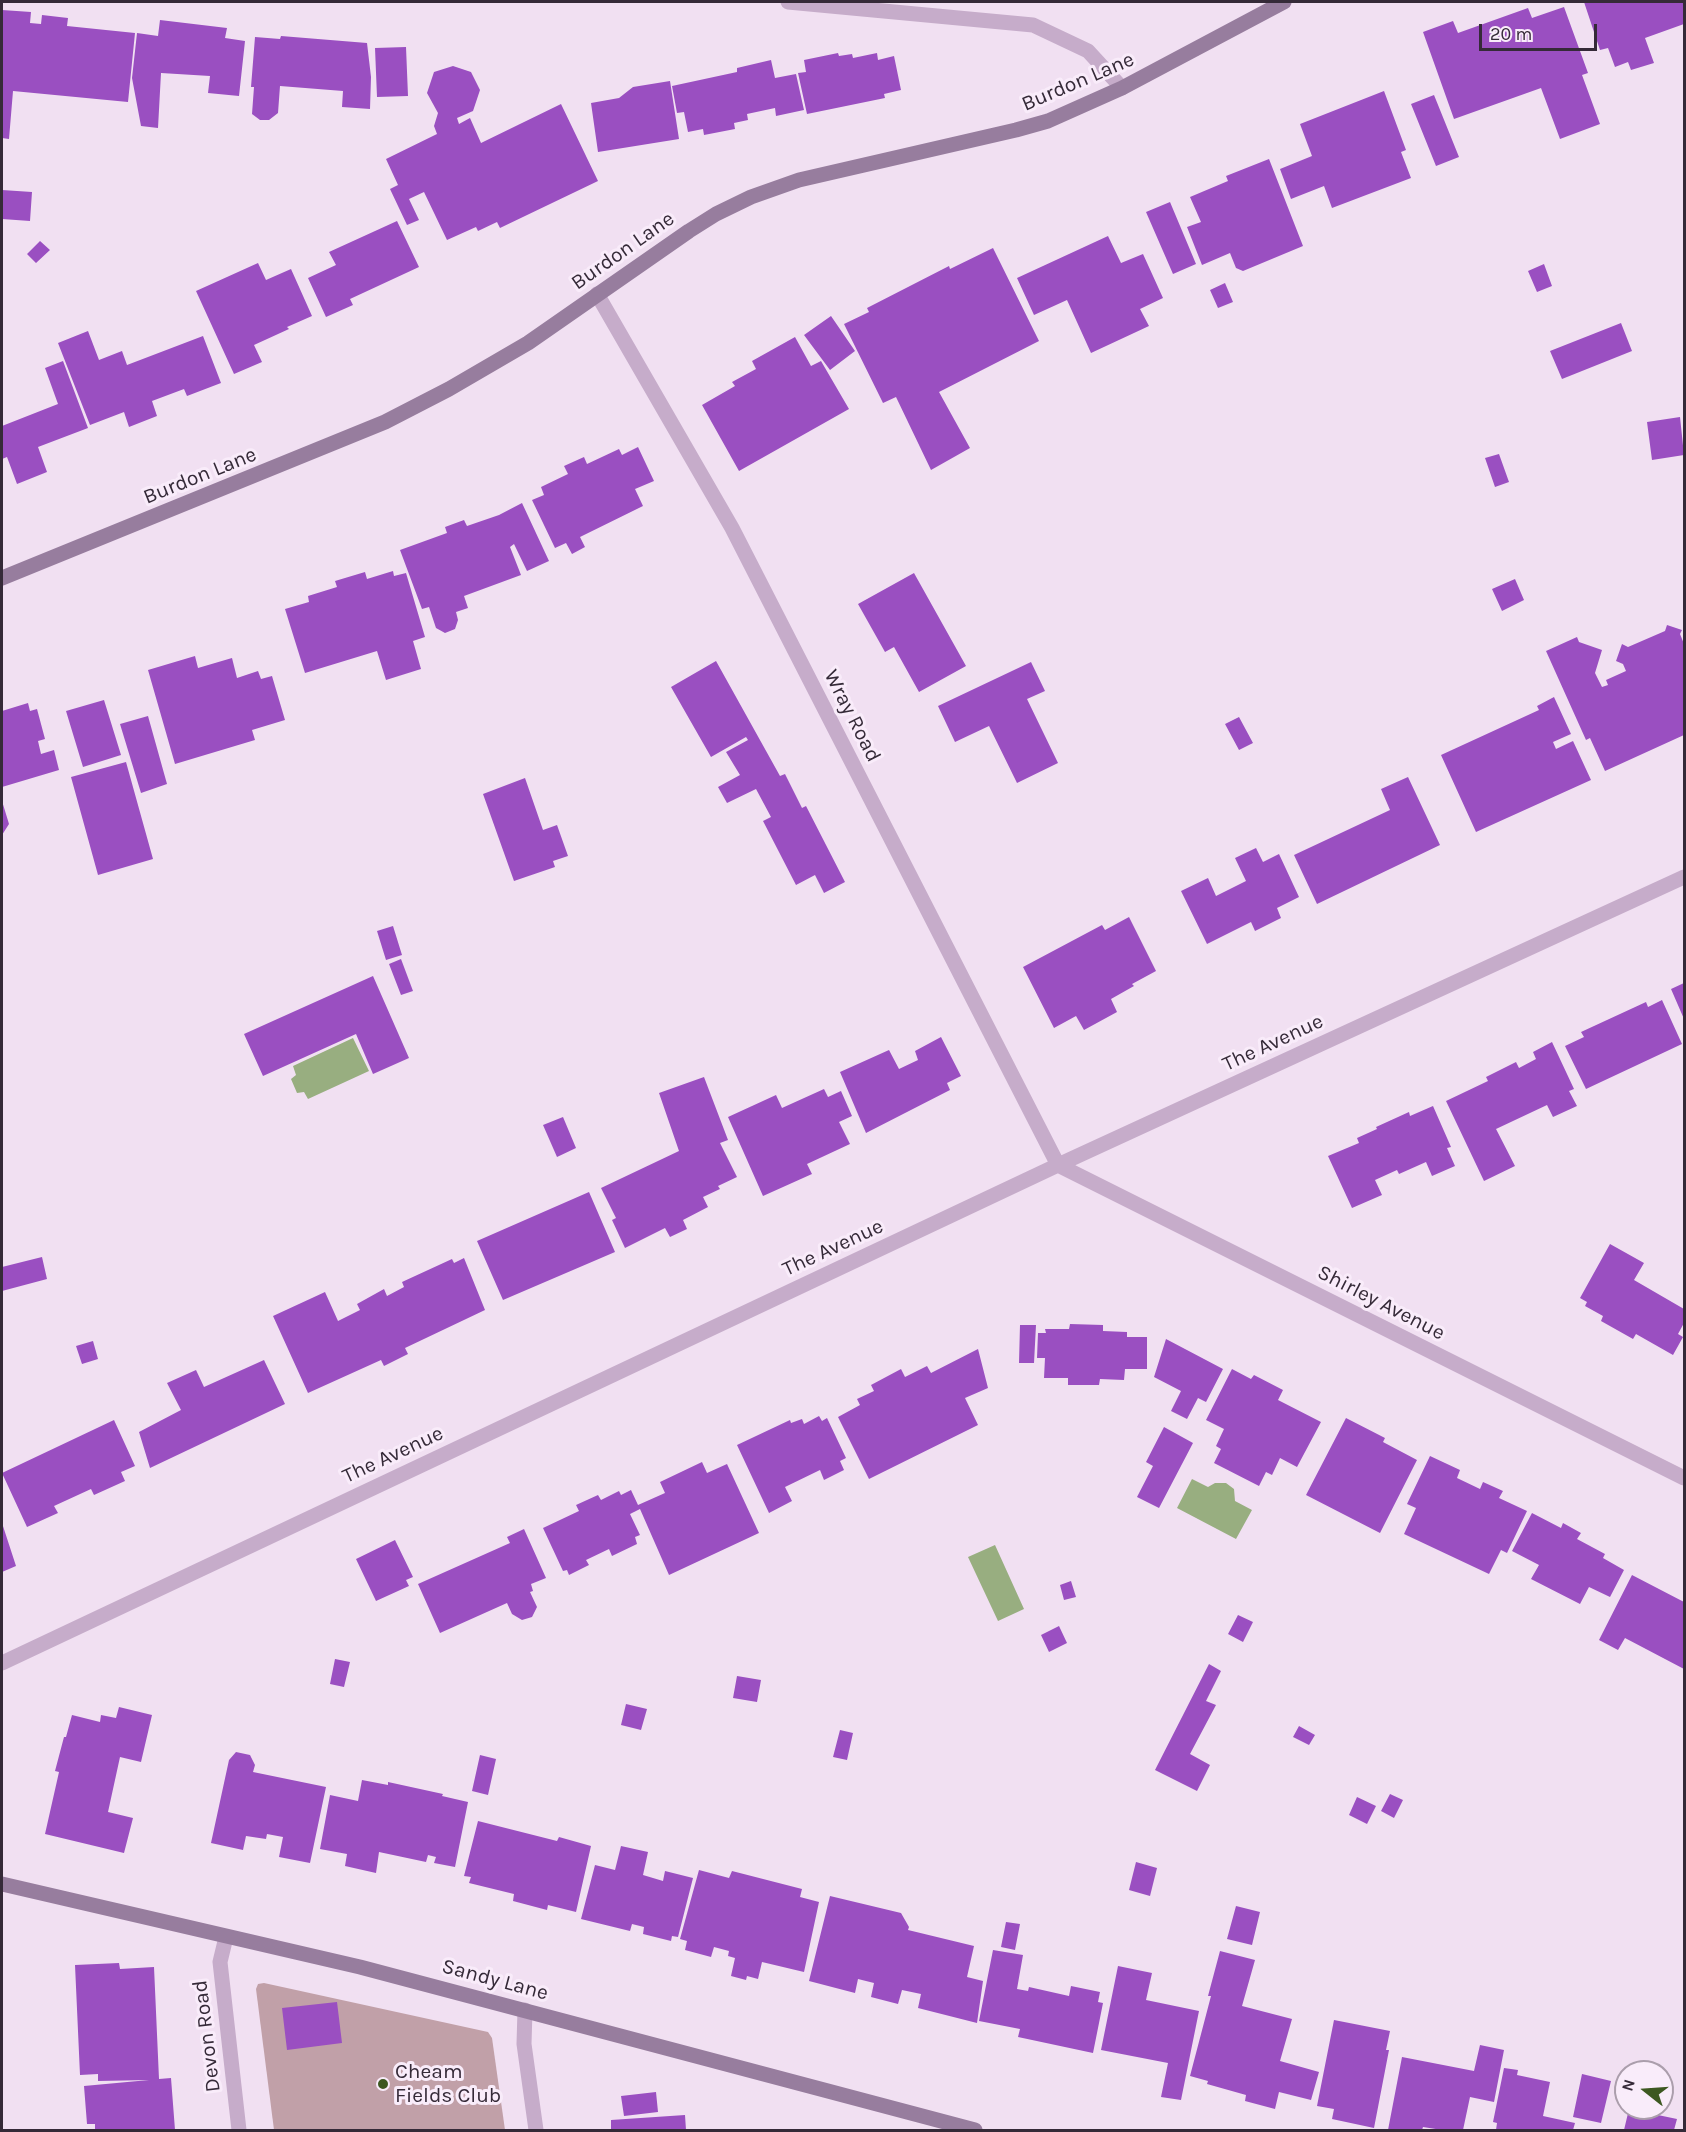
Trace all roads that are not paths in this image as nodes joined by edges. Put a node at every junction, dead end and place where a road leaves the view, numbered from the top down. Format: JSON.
{"nodes":[{"id":1,"x":788,"y":2,"type":"edge"},
{"id":2,"x":1284,"y":2,"type":"edge"},
{"id":3,"x":1122,"y":88,"type":"junction"},
{"id":4,"x":597,"y":294,"type":"junction"},
{"id":5,"x":2,"y":578,"type":"edge"},
{"id":6,"x":1684,"y":877,"type":"edge"},
{"id":7,"x":1059,"y":1165,"type":"junction"},
{"id":8,"x":1684,"y":1478,"type":"edge"},
{"id":9,"x":2,"y":1663,"type":"edge"},
{"id":10,"x":2,"y":1884,"type":"edge"},
{"id":11,"x":226,"y":1937,"type":"junction"},
{"id":12,"x":525,"y":2010,"type":"junction"},
{"id":13,"x":239,"y":2130,"type":"edge"},
{"id":14,"x":536,"y":2130,"type":"edge"},
{"id":15,"x":975,"y":2130,"type":"edge"}],
"edges":[{"from":1,"to":3,"type":"street"},
{"from":2,"to":3,"type":"street","name":"Burdon Lane"},
{"from":3,"to":4,"type":"street","name":"Burdon Lane"},
{"from":4,"to":5,"type":"street","name":"Burdon Lane"},
{"from":4,"to":7,"type":"street","name":"Wray Road"},
{"from":6,"to":7,"type":"street","name":"The Avenue"},
{"from":7,"to":8,"type":"street","name":"Shirley Avenue"},
{"from":7,"to":9,"type":"street","name":"The Avenue"},
{"from":10,"to":11,"type":"street","name":"Sandy Lane"},
{"from":11,"to":12,"type":"street","name":"Sandy Lane"},
{"from":11,"to":13,"type":"street","name":"Devon Road"},
{"from":12,"to":14,"type":"street"},
{"from":12,"to":15,"type":"street","name":"Sandy Lane"}]}
